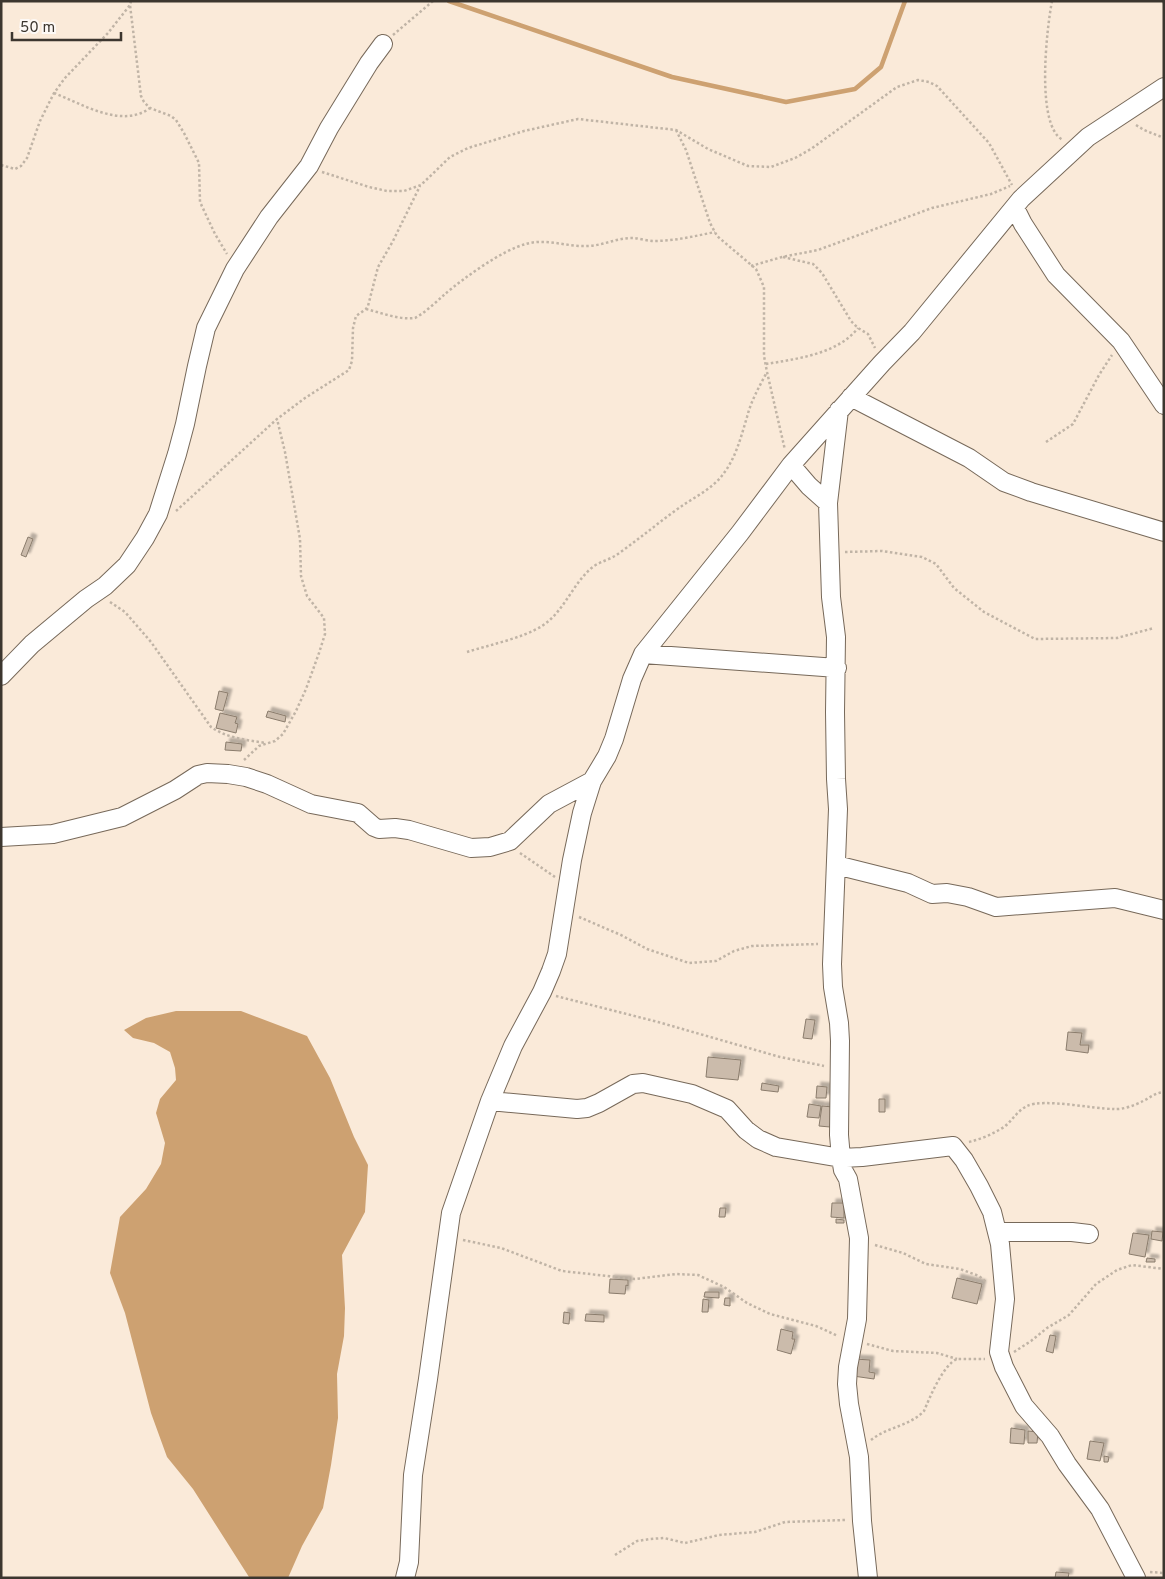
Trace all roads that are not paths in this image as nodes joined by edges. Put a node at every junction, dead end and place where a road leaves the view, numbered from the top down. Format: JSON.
{"nodes":[{"id":1,"x":383,"y":44,"type":"road end"},
{"id":2,"x":1164,"y":87,"type":"edge"},
{"id":3,"x":1016,"y":197,"type":"junction"},
{"id":4,"x":845,"y":404,"type":"junction"},
{"id":5,"x":1164,"y":405,"type":"edge"},
{"id":6,"x":791,"y":465,"type":"junction"},
{"id":7,"x":828,"y":503,"type":"junction"},
{"id":8,"x":1164,"y":532,"type":"edge"},
{"id":9,"x":643,"y":654,"type":"junction"},
{"id":10,"x":837,"y":668,"type":"junction"},
{"id":11,"x":1,"y":676,"type":"edge"},
{"id":12,"x":592,"y":781,"type":"junction"},
{"id":13,"x":1,"y":837,"type":"edge"},
{"id":14,"x":836,"y":865,"type":"junction"},
{"id":15,"x":1164,"y":910,"type":"edge"},
{"id":16,"x":490,"y":1101,"type":"junction"},
{"id":17,"x":841,"y":1158,"type":"junction"},
{"id":18,"x":997,"y":1232,"type":"junction"},
{"id":19,"x":1089,"y":1234,"type":"dead end"},
{"id":20,"x":405,"y":1578,"type":"edge"},
{"id":21,"x":868,"y":1578,"type":"edge"},
{"id":22,"x":1136,"y":1578,"type":"edge"}],
"edges":[{"from":1,"to":11,"type":"street"},
{"from":2,"to":3,"type":"street"},
{"from":3,"to":4,"type":"street"},
{"from":3,"to":5,"type":"street"},
{"from":4,"to":6,"type":"street"},
{"from":4,"to":7,"type":"street"},
{"from":4,"to":8,"type":"street"},
{"from":6,"to":7,"type":"street"},
{"from":6,"to":9,"type":"street"},
{"from":7,"to":10,"type":"street"},
{"from":9,"to":10,"type":"street"},
{"from":9,"to":12,"type":"street"},
{"from":10,"to":14,"type":"street"},
{"from":12,"to":13,"type":"street"},
{"from":12,"to":16,"type":"street"},
{"from":14,"to":15,"type":"street"},
{"from":14,"to":17,"type":"street"},
{"from":16,"to":17,"type":"street"},
{"from":16,"to":20,"type":"street"},
{"from":17,"to":18,"type":"street"},
{"from":17,"to":21,"type":"street"},
{"from":18,"to":19,"type":"street"},
{"from":18,"to":22,"type":"street"}]}
